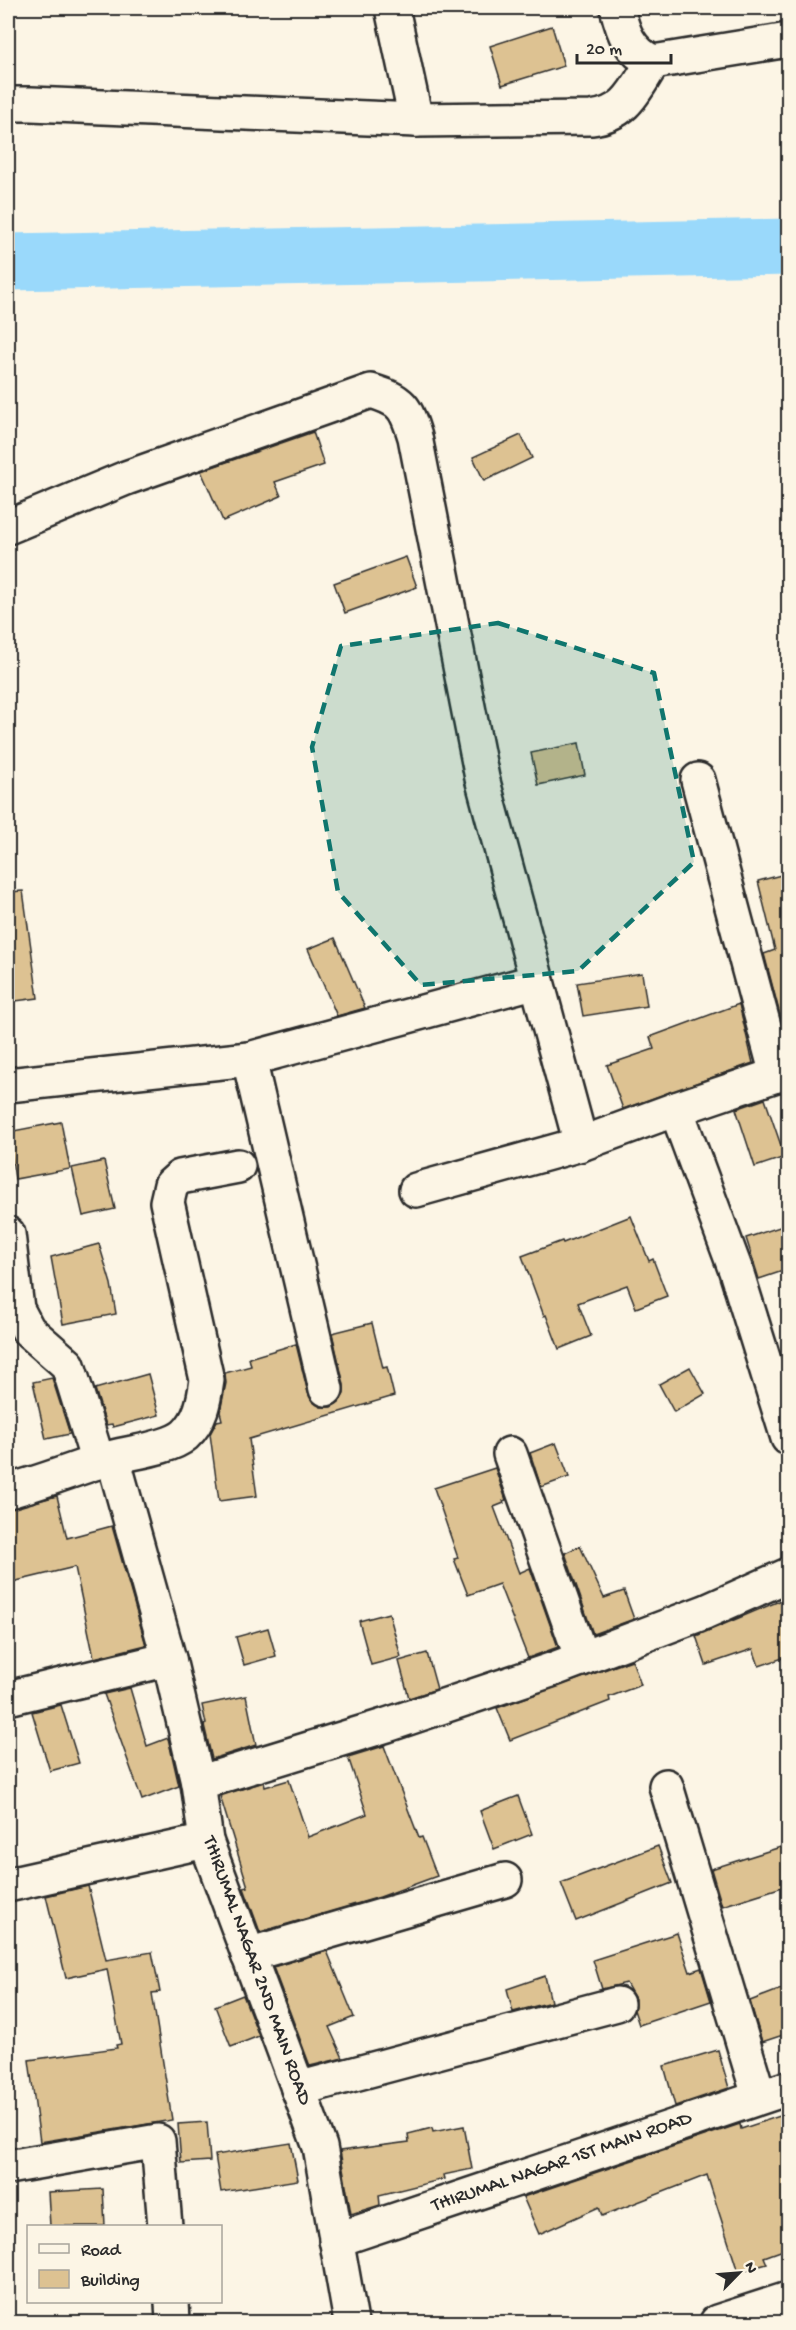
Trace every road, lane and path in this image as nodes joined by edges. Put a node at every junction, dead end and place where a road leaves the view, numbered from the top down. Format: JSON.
{"nodes":[{"id":1,"x":392,"y":8,"type":"edge"},
{"id":2,"x":617,"y":8,"type":"edge"},
{"id":3,"x":789,"y":40,"type":"edge"},
{"id":4,"x":653,"y":62,"type":"junction"},
{"id":5,"x":8,"y":105,"type":"edge"},
{"id":6,"x":416,"y":120,"type":"junction"},
{"id":7,"x":8,"y":526,"type":"edge"},
{"id":8,"x":698,"y":780,"type":"dead end"},
{"id":9,"x":537,"y":981,"type":"junction"},
{"id":10,"x":249,"y":1059,"type":"junction"},
{"id":11,"x":783,"y":1073,"type":"edge"},
{"id":12,"x":8,"y":1085,"type":"edge"},
{"id":13,"x":676,"y":1109,"type":"junction"},
{"id":14,"x":581,"y":1144,"type":"junction"},
{"id":15,"x":238,"y":1166,"type":"dead end"},
{"id":16,"x":416,"y":1190,"type":"dead end"},
{"id":17,"x":8,"y":1234,"type":"edge"},
{"id":18,"x":326,"y":1389,"type":"dead end"},
{"id":19,"x":786,"y":1423,"type":"edge"},
{"id":20,"x":510,"y":1454,"type":"dead end"},
{"id":21,"x":105,"y":1460,"type":"junction"},
{"id":22,"x":8,"y":1491,"type":"edge"},
{"id":23,"x":789,"y":1575,"type":"edge"},
{"id":24,"x":169,"y":1659,"type":"junction"},
{"id":25,"x":582,"y":1659,"type":"junction"},
{"id":26,"x":8,"y":1698,"type":"edge"},
{"id":27,"x":198,"y":1783,"type":"junction"},
{"id":28,"x":666,"y":1786,"type":"dead end"},
{"id":29,"x":206,"y":1841,"type":"junction"},
{"id":30,"x":505,"y":1880,"type":"dead end"},
{"id":31,"x":8,"y":1885,"type":"edge"},
{"id":32,"x":248,"y":1955,"type":"junction"},
{"id":33,"x":617,"y":2004,"type":"dead end"},
{"id":34,"x":298,"y":2089,"type":"junction"},
{"id":35,"x":774,"y":2092,"type":"edge"},
{"id":36,"x":8,"y":2168,"type":"edge"},
{"id":37,"x":165,"y":2225,"type":"edge"},
{"id":38,"x":336,"y":2240,"type":"junction"},
{"id":39,"x":789,"y":2299,"type":"edge"},
{"id":40,"x":172,"y":2303,"type":"edge"},
{"id":41,"x":173,"y":2322,"type":"edge"},
{"id":42,"x":351,"y":2322,"type":"edge"},
{"id":43,"x":717,"y":2322,"type":"edge"}],
"edges":[{"from":1,"to":6,"type":"street"},
{"from":2,"to":4,"type":"street"},
{"from":3,"to":4,"type":"street"},
{"from":4,"to":6,"type":"street"},
{"from":5,"to":6,"type":"street"},
{"from":7,"to":9,"type":"street"},
{"from":8,"to":11,"type":"street"},
{"from":9,"to":10,"type":"street"},
{"from":9,"to":14,"type":"street"},
{"from":10,"to":12,"type":"street"},
{"from":10,"to":18,"type":"street"},
{"from":11,"to":13,"type":"street"},
{"from":13,"to":14,"type":"street"},
{"from":13,"to":19,"type":"street"},
{"from":14,"to":16,"type":"street"},
{"from":15,"to":21,"type":"street"},
{"from":17,"to":21,"type":"street","name":"THIRUMAL NAGAR 2ND MAIN ROAD"},
{"from":20,"to":25,"type":"street"},
{"from":21,"to":22,"type":"street"},
{"from":21,"to":24,"type":"street","name":"THIRUMAL NAGAR 2ND MAIN ROAD"},
{"from":23,"to":25,"type":"street"},
{"from":24,"to":26,"type":"street"},
{"from":24,"to":27,"type":"street","name":"THIRUMAL NAGAR 2ND MAIN ROAD"},
{"from":25,"to":27,"type":"street"},
{"from":27,"to":29,"type":"street","name":"THIRUMAL NAGAR 2ND MAIN ROAD"},
{"from":28,"to":35,"type":"street"},
{"from":29,"to":31,"type":"street"},
{"from":29,"to":32,"type":"street","name":"THIRUMAL NAGAR 2ND MAIN ROAD"},
{"from":30,"to":32,"type":"street"},
{"from":32,"to":34,"type":"street","name":"THIRUMAL NAGAR 2ND MAIN ROAD"},
{"from":33,"to":34,"type":"street"},
{"from":34,"to":38,"type":"street","name":"THIRUMAL NAGAR 2ND MAIN ROAD"},
{"from":35,"to":38,"type":"street","name":"THIRUMAL NAGAR 1ST MAIN ROAD"},
{"from":36,"to":37,"type":"street"},
{"from":38,"to":42,"type":"street","name":"THIRUMAL NAGAR 2ND MAIN ROAD"},
{"from":39,"to":43,"type":"street"},
{"from":40,"to":41,"type":"street"}]}
